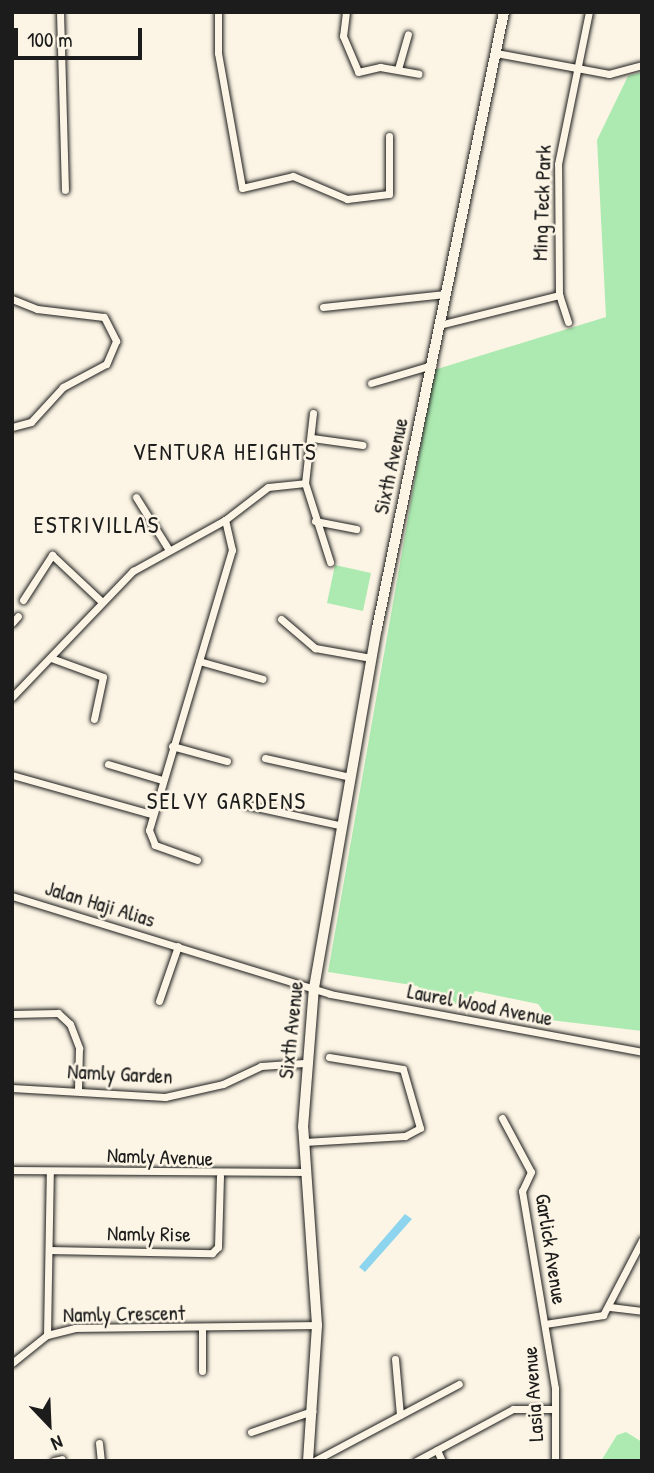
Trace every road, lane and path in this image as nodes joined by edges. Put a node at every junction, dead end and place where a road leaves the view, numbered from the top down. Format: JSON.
{"nodes":[{"id":1,"x":60,"y":12,"type":"edge"},
{"id":2,"x":218,"y":12,"type":"edge"},
{"id":3,"x":346,"y":12,"type":"edge"},
{"id":4,"x":504,"y":12,"type":"edge"},
{"id":5,"x":589,"y":12,"type":"edge"},
{"id":6,"x":408,"y":34,"type":"dead end"},
{"id":7,"x":496,"y":53,"type":"junction"},
{"id":8,"x":642,"y":65,"type":"edge"},
{"id":9,"x":398,"y":69,"type":"junction"},
{"id":10,"x":575,"y":71,"type":"junction"},
{"id":11,"x":418,"y":74,"type":"dead end"},
{"id":12,"x":389,"y":136,"type":"dead end"},
{"id":13,"x":65,"y":190,"type":"dead end"},
{"id":14,"x":445,"y":294,"type":"junction"},
{"id":15,"x":559,"y":295,"type":"junction"},
{"id":16,"x":12,"y":299,"type":"edge"},
{"id":17,"x":323,"y":307,"type":"dead end"},
{"id":18,"x":568,"y":322,"type":"dead end"},
{"id":19,"x":439,"y":325,"type":"junction"},
{"id":20,"x":432,"y":365,"type":"junction"},
{"id":21,"x":371,"y":383,"type":"dead end"},
{"id":22,"x":313,"y":413,"type":"dead end"},
{"id":23,"x":12,"y":427,"type":"edge"},
{"id":24,"x":312,"y":438,"type":"junction"},
{"id":25,"x":363,"y":445,"type":"dead end"},
{"id":26,"x":305,"y":483,"type":"junction"},
{"id":27,"x":136,"y":497,"type":"dead end"},
{"id":28,"x":225,"y":520,"type":"junction"},
{"id":29,"x":315,"y":521,"type":"junction"},
{"id":30,"x":356,"y":529,"type":"dead end"},
{"id":31,"x":169,"y":550,"type":"junction"},
{"id":32,"x":330,"y":562,"type":"dead end"},
{"id":33,"x":23,"y":600,"type":"dead end"},
{"id":34,"x":101,"y":601,"type":"junction"},
{"id":35,"x":281,"y":619,"type":"dead end"},
{"id":36,"x":51,"y":657,"type":"junction"},
{"id":37,"x":371,"y":658,"type":"junction"},
{"id":38,"x":199,"y":660,"type":"junction"},
{"id":39,"x":264,"y":679,"type":"dead end"},
{"id":40,"x":12,"y":697,"type":"edge"},
{"id":41,"x":94,"y":719,"type":"dead end"},
{"id":42,"x":172,"y":746,"type":"junction"},
{"id":43,"x":265,"y":758,"type":"dead end"},
{"id":44,"x":227,"y":761,"type":"dead end"},
{"id":45,"x":108,"y":764,"type":"dead end"},
{"id":46,"x":12,"y":775,"type":"edge"},
{"id":47,"x":351,"y":777,"type":"junction"},
{"id":48,"x":162,"y":780,"type":"junction"},
{"id":49,"x":247,"y":805,"type":"dead end"},
{"id":50,"x":151,"y":814,"type":"junction"},
{"id":51,"x":343,"y":826,"type":"junction"},
{"id":52,"x":197,"y":860,"type":"dead end"},
{"id":53,"x":12,"y":896,"type":"edge"},
{"id":54,"x":178,"y":946,"type":"junction"},
{"id":55,"x":314,"y":988,"type":"junction"},
{"id":56,"x":159,"y":1001,"type":"dead end"},
{"id":57,"x":12,"y":1014,"type":"edge"},
{"id":58,"x":642,"y":1052,"type":"edge"},
{"id":59,"x":329,"y":1057,"type":"dead end"},
{"id":60,"x":304,"y":1063,"type":"junction"},
{"id":61,"x":12,"y":1088,"type":"edge"},
{"id":62,"x":78,"y":1090,"type":"junction"},
{"id":63,"x":502,"y":1118,"type":"dead end"},
{"id":64,"x":304,"y":1142,"type":"junction"},
{"id":65,"x":12,"y":1170,"type":"edge"},
{"id":66,"x":50,"y":1171,"type":"junction"},
{"id":67,"x":306,"y":1172,"type":"junction"},
{"id":68,"x":220,"y":1177,"type":"junction"},
{"id":69,"x":642,"y":1240,"type":"edge"},
{"id":70,"x":49,"y":1250,"type":"junction"},
{"id":71,"x":610,"y":1307,"type":"junction"},
{"id":72,"x":642,"y":1311,"type":"edge"},
{"id":73,"x":545,"y":1324,"type":"junction"},
{"id":74,"x":317,"y":1325,"type":"junction"},
{"id":75,"x":202,"y":1330,"type":"junction"},
{"id":76,"x":47,"y":1335,"type":"junction"},
{"id":77,"x":396,"y":1359,"type":"dead end"},
{"id":78,"x":12,"y":1363,"type":"edge"},
{"id":79,"x":202,"y":1371,"type":"dead end"},
{"id":80,"x":459,"y":1384,"type":"dead end"},
{"id":81,"x":555,"y":1409,"type":"junction"},
{"id":82,"x":313,"y":1411,"type":"junction"},
{"id":83,"x":400,"y":1415,"type":"junction"},
{"id":84,"x":251,"y":1432,"type":"dead end"},
{"id":85,"x":99,"y":1443,"type":"dead end"},
{"id":86,"x":437,"y":1450,"type":"junction"},
{"id":87,"x":101,"y":1461,"type":"edge"},
{"id":88,"x":311,"y":1461,"type":"edge"},
{"id":89,"x":416,"y":1461,"type":"edge"},
{"id":90,"x":442,"y":1461,"type":"edge"},
{"id":91,"x":555,"y":1461,"type":"edge"}],
"edges":[{"from":1,"to":13,"type":"street"},
{"from":2,"to":12,"type":"street"},
{"from":3,"to":9,"type":"street"},
{"from":4,"to":7,"type":"main road","name":"Sixth Avenue"},
{"from":5,"to":10,"type":"street","name":"Ming Teck Park"},
{"from":6,"to":9,"type":"street"},
{"from":7,"to":10,"type":"street"},
{"from":7,"to":14,"type":"main road","name":"Sixth Avenue"},
{"from":8,"to":10,"type":"street"},
{"from":9,"to":11,"type":"street"},
{"from":10,"to":15,"type":"street","name":"Ming Teck Park"},
{"from":14,"to":17,"type":"street"},
{"from":14,"to":19,"type":"main road","name":"Sixth Avenue"},
{"from":15,"to":18,"type":"street","name":"Ming Teck Park"},
{"from":15,"to":19,"type":"street"},
{"from":16,"to":23,"type":"street"},
{"from":19,"to":20,"type":"main road","name":"Sixth Avenue"},
{"from":20,"to":21,"type":"street"},
{"from":20,"to":37,"type":"main road","name":"Sixth Avenue"},
{"from":22,"to":24,"type":"street"},
{"from":24,"to":25,"type":"street"},
{"from":24,"to":26,"type":"street"},
{"from":26,"to":28,"type":"street"},
{"from":26,"to":29,"type":"street"},
{"from":27,"to":31,"type":"street"},
{"from":28,"to":31,"type":"street"},
{"from":28,"to":38,"type":"street"},
{"from":29,"to":30,"type":"street"},
{"from":29,"to":32,"type":"street"},
{"from":31,"to":34,"type":"street"},
{"from":33,"to":34,"type":"street"},
{"from":34,"to":36,"type":"street"},
{"from":35,"to":37,"type":"street"},
{"from":36,"to":40,"type":"street"},
{"from":36,"to":41,"type":"street"},
{"from":37,"to":47,"type":"main road","name":"Sixth Avenue"},
{"from":38,"to":39,"type":"street"},
{"from":38,"to":42,"type":"street"},
{"from":42,"to":44,"type":"street"},
{"from":42,"to":48,"type":"street"},
{"from":43,"to":47,"type":"street"},
{"from":45,"to":48,"type":"street"},
{"from":46,"to":50,"type":"street"},
{"from":47,"to":51,"type":"main road","name":"Sixth Avenue"},
{"from":48,"to":50,"type":"street"},
{"from":49,"to":51,"type":"street"},
{"from":50,"to":52,"type":"street"},
{"from":51,"to":55,"type":"main road","name":"Sixth Avenue"},
{"from":53,"to":54,"type":"street","name":"Jalan Haji Alias"},
{"from":54,"to":55,"type":"street","name":"Jalan Haji Alias"},
{"from":54,"to":56,"type":"street","name":"Jalan Haji Alias"},
{"from":55,"to":58,"type":"street","name":"Laurel Wood Avenue"},
{"from":55,"to":60,"type":"main road","name":"Sixth Avenue"},
{"from":57,"to":62,"type":"street"},
{"from":59,"to":64,"type":"street"},
{"from":60,"to":62,"type":"street","name":"Namly Garden"},
{"from":60,"to":64,"type":"main road","name":"Sixth Avenue"},
{"from":61,"to":62,"type":"street","name":"Namly Garden"},
{"from":63,"to":73,"type":"street","name":"Garlick Avenue"},
{"from":64,"to":67,"type":"main road","name":"Sixth Avenue"},
{"from":65,"to":66,"type":"street","name":"Namly Avenue"},
{"from":66,"to":68,"type":"street","name":"Namly Avenue"},
{"from":66,"to":70,"type":"street","name":"Namly Crescent"},
{"from":67,"to":68,"type":"street","name":"Namly Avenue"},
{"from":67,"to":74,"type":"main road","name":"Sixth Avenue"},
{"from":68,"to":70,"type":"street","name":"Namly Rise"},
{"from":69,"to":71,"type":"street"},
{"from":70,"to":76,"type":"street","name":"Namly Crescent"},
{"from":71,"to":72,"type":"street"},
{"from":71,"to":73,"type":"street","name":"Garlick Avenue"},
{"from":73,"to":81,"type":"street","name":"Lasia Avenue"},
{"from":74,"to":75,"type":"street","name":"Namly Crescent"},
{"from":74,"to":82,"type":"main road","name":"Sixth Avenue"},
{"from":75,"to":76,"type":"street","name":"Namly Crescent"},
{"from":75,"to":79,"type":"street","name":"Namly Crescent"},
{"from":76,"to":78,"type":"street","name":"Namly Crescent"},
{"from":77,"to":83,"type":"street"},
{"from":80,"to":83,"type":"street","name":"Sixth Avenue"},
{"from":81,"to":86,"type":"street"},
{"from":81,"to":91,"type":"street","name":"Lasia Avenue"},
{"from":82,"to":84,"type":"street"},
{"from":82,"to":88,"type":"main road","name":"Sixth Avenue"},
{"from":83,"to":88,"type":"street","name":"Sixth Avenue"},
{"from":85,"to":87,"type":"street"},
{"from":86,"to":89,"type":"street"},
{"from":86,"to":90,"type":"street"}]}
